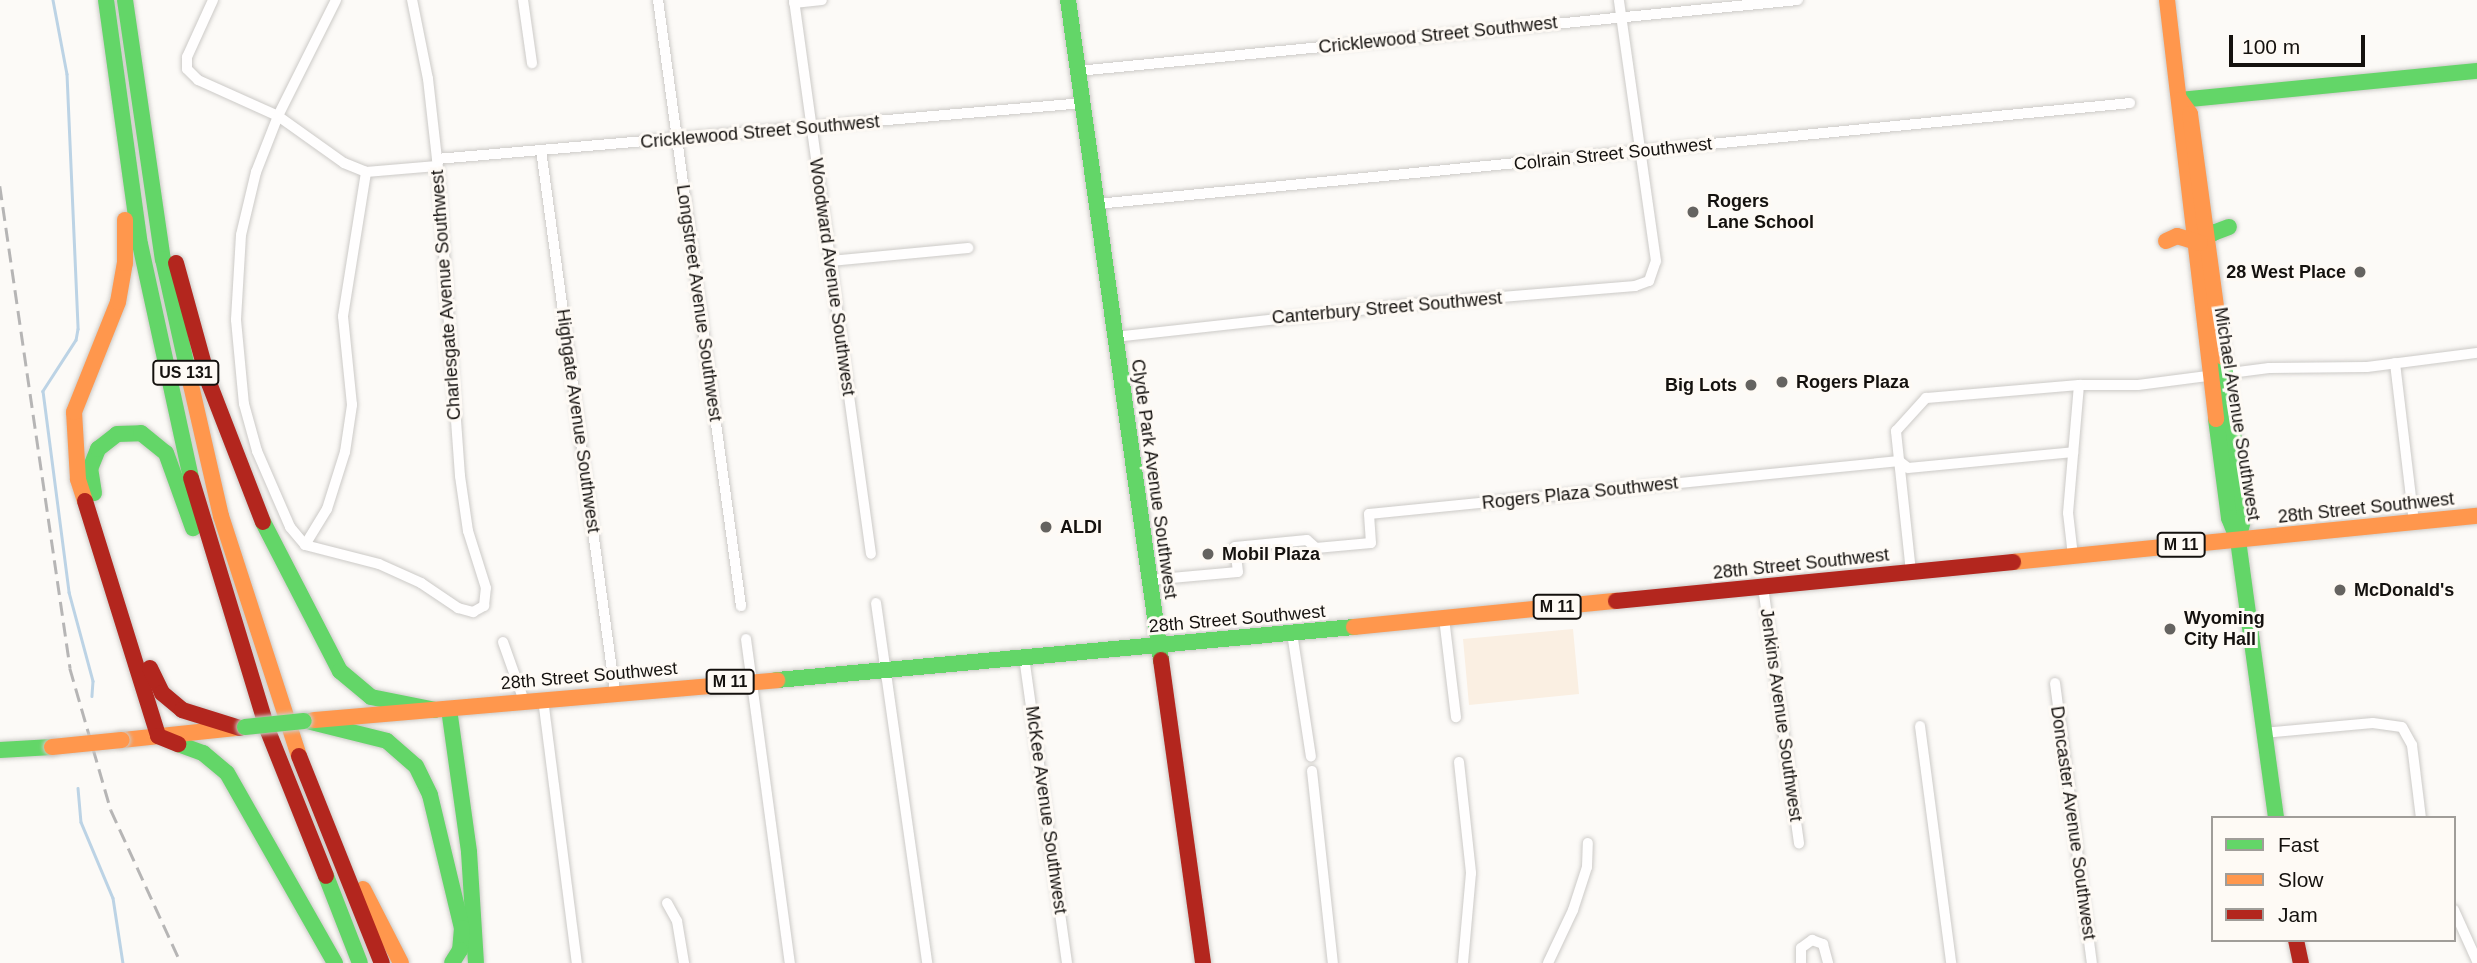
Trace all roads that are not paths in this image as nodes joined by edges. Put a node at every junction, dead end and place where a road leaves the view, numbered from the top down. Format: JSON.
{"nodes":[{"id":1,"x":106,"y":0,"type":"edge"},
{"id":2,"x":125,"y":0,"type":"edge"},
{"id":3,"x":213,"y":0,"type":"edge"},
{"id":4,"x":336,"y":0,"type":"edge"},
{"id":5,"x":412,"y":0,"type":"edge"},
{"id":6,"x":523,"y":0,"type":"edge"},
{"id":7,"x":658,"y":0,"type":"edge"},
{"id":8,"x":822,"y":0,"type":"edge"},
{"id":9,"x":1068,"y":0,"type":"edge"},
{"id":10,"x":1619,"y":0,"type":"edge"},
{"id":11,"x":1798,"y":0,"type":"edge"},
{"id":12,"x":2167,"y":0,"type":"edge"},
{"id":13,"x":794,"y":1,"type":"edge"},
{"id":14,"x":1622,"y":17,"type":"junction"},
{"id":15,"x":532,"y":63,"type":"dead end"},
{"id":16,"x":1078,"y":71,"type":"junction"},
{"id":17,"x":2477,"y":71,"type":"edge"},
{"id":18,"x":134,"y":77,"type":"junction"},
{"id":19,"x":2180,"y":100,"type":"junction"},
{"id":20,"x":1083,"y":103,"type":"junction"},
{"id":21,"x":2130,"y":103,"type":"dead end"},
{"id":22,"x":278,"y":116,"type":"junction"},
{"id":23,"x":811,"y":128,"type":"junction"},
{"id":24,"x":122,"y":135,"type":"junction"},
{"id":25,"x":677,"y":140,"type":"junction"},
{"id":26,"x":541,"y":150,"type":"junction"},
{"id":27,"x":1641,"y":151,"type":"junction"},
{"id":28,"x":437,"y":162,"type":"junction"},
{"id":29,"x":366,"y":172,"type":"junction"},
{"id":30,"x":1097,"y":204,"type":"junction"},
{"id":31,"x":2203,"y":231,"type":"junction"},
{"id":32,"x":968,"y":248,"type":"dead end"},
{"id":33,"x":2195,"y":260,"type":"junction"},
{"id":34,"x":830,"y":261,"type":"junction"},
{"id":35,"x":1115,"y":337,"type":"junction"},
{"id":36,"x":2477,"y":353,"type":"edge"},
{"id":37,"x":2395,"y":363,"type":"junction"},
{"id":38,"x":2218,"y":374,"type":"junction"},
{"id":39,"x":2079,"y":385,"type":"junction"},
{"id":40,"x":2073,"y":452,"type":"junction"},
{"id":41,"x":1899,"y":461,"type":"junction"},
{"id":42,"x":2477,"y":516,"type":"edge"},
{"id":43,"x":2414,"y":523,"type":"junction"},
{"id":44,"x":2238,"y":540,"type":"junction"},
{"id":45,"x":305,"y":545,"type":"junction"},
{"id":46,"x":871,"y":554,"type":"dead end"},
{"id":47,"x":2073,"y":556,"type":"junction"},
{"id":48,"x":1911,"y":572,"type":"junction"},
{"id":49,"x":1149,"y":580,"type":"junction"},
{"id":50,"x":1763,"y":587,"type":"junction"},
{"id":51,"x":876,"y":603,"type":"dead end"},
{"id":52,"x":741,"y":606,"type":"dead end"},
{"id":53,"x":229,"y":612,"type":"junction"},
{"id":54,"x":1444,"y":618,"type":"junction"},
{"id":55,"x":1292,"y":633,"type":"junction"},
{"id":56,"x":746,"y":639,"type":"dead end"},
{"id":57,"x":503,"y":642,"type":"dead end"},
{"id":58,"x":1158,"y":646,"type":"junction"},
{"id":59,"x":1024,"y":657,"type":"junction"},
{"id":60,"x":889,"y":670,"type":"junction"},
{"id":61,"x":751,"y":681,"type":"junction"},
{"id":62,"x":2055,"y":683,"type":"dead end"},
{"id":63,"x":615,"y":692,"type":"junction"},
{"id":64,"x":543,"y":699,"type":"junction"},
{"id":65,"x":524,"y":701,"type":"junction"},
{"id":66,"x":442,"y":709,"type":"junction"},
{"id":67,"x":1456,"y":718,"type":"dead end"},
{"id":68,"x":305,"y":721,"type":"junction"},
{"id":69,"x":1920,"y":726,"type":"dead end"},
{"id":70,"x":243,"y":728,"type":"junction"},
{"id":71,"x":2263,"y":733,"type":"junction"},
{"id":72,"x":158,"y":736,"type":"junction"},
{"id":73,"x":0,"y":750,"type":"edge"},
{"id":74,"x":1311,"y":757,"type":"dead end"},
{"id":75,"x":1459,"y":762,"type":"dead end"},
{"id":76,"x":1312,"y":771,"type":"dead end"},
{"id":77,"x":307,"y":780,"type":"junction"},
{"id":78,"x":2276,"y":816,"type":"edge"},
{"id":79,"x":2421,"y":816,"type":"edge"},
{"id":80,"x":1799,"y":842,"type":"dead end"},
{"id":81,"x":1588,"y":843,"type":"dead end"},
{"id":82,"x":667,"y":903,"type":"dead end"},
{"id":83,"x":2456,"y":914,"type":"edge"},
{"id":84,"x":2296,"y":942,"type":"edge"},
{"id":85,"x":2477,"y":961,"type":"edge"},
{"id":86,"x":335,"y":963,"type":"edge"},
{"id":87,"x":360,"y":963,"type":"edge"},
{"id":88,"x":382,"y":963,"type":"edge"},
{"id":89,"x":401,"y":963,"type":"edge"},
{"id":90,"x":452,"y":963,"type":"edge"},
{"id":91,"x":476,"y":963,"type":"edge"},
{"id":92,"x":577,"y":963,"type":"edge"},
{"id":93,"x":684,"y":963,"type":"edge"},
{"id":94,"x":790,"y":963,"type":"edge"},
{"id":95,"x":928,"y":963,"type":"edge"},
{"id":96,"x":1067,"y":963,"type":"edge"},
{"id":97,"x":1203,"y":963,"type":"edge"},
{"id":98,"x":1333,"y":963,"type":"edge"},
{"id":99,"x":1463,"y":963,"type":"edge"},
{"id":100,"x":1548,"y":963,"type":"edge"},
{"id":101,"x":1801,"y":963,"type":"edge"},
{"id":102,"x":1828,"y":963,"type":"edge"},
{"id":103,"x":1951,"y":963,"type":"edge"},
{"id":104,"x":2092,"y":963,"type":"edge"},
{"id":105,"x":2301,"y":963,"type":"edge"}],
"edges":[{"from":1,"to":24,"type":"main road","number":"US 131"},
{"from":2,"to":18,"type":"main road","number":"US 131"},
{"from":3,"to":22,"type":"street"},
{"from":4,"to":22,"type":"street"},
{"from":5,"to":28,"type":"street","name":"Charlesgate Avenue Southwest"},
{"from":6,"to":15,"type":"street"},
{"from":7,"to":25,"type":"street","name":"Longstreet Avenue Southwest"},
{"from":8,"to":13,"type":"street"},
{"from":9,"to":16,"type":"main road","name":"Clyde Park Avenue Southwest"},
{"from":10,"to":14,"type":"street"},
{"from":11,"to":14,"type":"street","name":"Cricklewood Street Southwest"},
{"from":12,"to":19,"type":"main road","name":"Michael Avenue Southwest"},
{"from":13,"to":23,"type":"street","name":"Woodward Avenue Southwest"},
{"from":14,"to":16,"type":"street","name":"Cricklewood Street Southwest"},
{"from":14,"to":27,"type":"street"},
{"from":16,"to":20,"type":"main road","name":"Clyde Park Avenue Southwest"},
{"from":17,"to":19,"type":"main road"},
{"from":18,"to":66,"type":"main road"},
{"from":18,"to":77,"type":"main road","number":"US 131"},
{"from":19,"to":31,"type":"main road","name":"Michael Avenue Southwest"},
{"from":19,"to":31,"type":"main road","name":"Michael Avenue Southwest"},
{"from":20,"to":23,"type":"street","name":"Cricklewood Street Southwest"},
{"from":20,"to":30,"type":"main road","name":"Clyde Park Avenue Southwest"},
{"from":21,"to":27,"type":"street","name":"Colrain Street Southwest"},
{"from":22,"to":29,"type":"street"},
{"from":22,"to":45,"type":"street"},
{"from":23,"to":25,"type":"street","name":"Cricklewood Street Southwest"},
{"from":23,"to":34,"type":"street","name":"Woodward Avenue Southwest"},
{"from":24,"to":53,"type":"main road","number":"US 131"},
{"from":24,"to":72,"type":"main road"},
{"from":25,"to":26,"type":"street","name":"Cricklewood Street Southwest"},
{"from":25,"to":52,"type":"street","name":"Longstreet Avenue Southwest"},
{"from":26,"to":28,"type":"street","name":"Cricklewood Street Southwest"},
{"from":26,"to":63,"type":"street","name":"Highgate Avenue Southwest"},
{"from":27,"to":30,"type":"street","name":"Colrain Street Southwest"},
{"from":27,"to":35,"type":"street","name":"Canterbury Street Southwest"},
{"from":28,"to":29,"type":"street","name":"Cricklewood Street Southwest"},
{"from":28,"to":45,"type":"street","name":"Charlesgate Avenue Southwest"},
{"from":29,"to":45,"type":"street"},
{"from":30,"to":35,"type":"main road","name":"Clyde Park Avenue Southwest"},
{"from":31,"to":33,"type":"main road","name":"Michael Avenue Southwest"},
{"from":31,"to":33,"type":"main road"},
{"from":31,"to":38,"type":"main road","name":"Michael Avenue Southwest"},
{"from":32,"to":34,"type":"street"},
{"from":33,"to":38,"type":"main road","name":"Michael Avenue Southwest"},
{"from":34,"to":46,"type":"street","name":"Woodward Avenue Southwest"},
{"from":35,"to":49,"type":"main road","name":"Clyde Park Avenue Southwest"},
{"from":36,"to":37,"type":"street"},
{"from":37,"to":38,"type":"street"},
{"from":37,"to":43,"type":"street"},
{"from":38,"to":39,"type":"street"},
{"from":38,"to":44,"type":"main road","name":"Michael Avenue Southwest"},
{"from":39,"to":40,"type":"street"},
{"from":39,"to":41,"type":"street"},
{"from":40,"to":41,"type":"street","name":"Rogers Plaza Southwest"},
{"from":40,"to":47,"type":"street"},
{"from":41,"to":48,"type":"street"},
{"from":41,"to":49,"type":"street","name":"Rogers Plaza Southwest"},
{"from":42,"to":43,"type":"main road","name":"28th Street Southwest","number":"M 11"},
{"from":43,"to":44,"type":"main road","name":"28th Street Southwest","number":"M 11"},
{"from":44,"to":47,"type":"main road","name":"28th Street Southwest","number":"M 11"},
{"from":44,"to":71,"type":"main road","name":"Michael Avenue Southwest"},
{"from":47,"to":48,"type":"main road","name":"28th Street Southwest","number":"M 11"},
{"from":48,"to":50,"type":"main road","name":"28th Street Southwest","number":"M 11"},
{"from":49,"to":58,"type":"main road","name":"Clyde Park Avenue Southwest"},
{"from":50,"to":54,"type":"main road","name":"28th Street Southwest","number":"M 11"},
{"from":50,"to":80,"type":"street","name":"Jenkins Avenue Southwest"},
{"from":51,"to":60,"type":"street"},
{"from":53,"to":70,"type":"main road"},
{"from":53,"to":87,"type":"main road","number":"US 131"},
{"from":54,"to":55,"type":"main road","name":"28th Street Southwest","number":"M 11"},
{"from":54,"to":67,"type":"street"},
{"from":55,"to":58,"type":"main road","name":"28th Street Southwest","number":"M 11"},
{"from":55,"to":74,"type":"street"},
{"from":56,"to":61,"type":"street"},
{"from":57,"to":65,"type":"street"},
{"from":58,"to":59,"type":"main road","name":"28th Street Southwest","number":"M 11"},
{"from":58,"to":97,"type":"main road","name":"Clyde Park Avenue Southwest"},
{"from":59,"to":60,"type":"main road","name":"28th Street Southwest","number":"M 11"},
{"from":59,"to":96,"type":"street","name":"McKee Avenue Southwest"},
{"from":60,"to":61,"type":"main road","name":"28th Street Southwest","number":"M 11"},
{"from":60,"to":95,"type":"street"},
{"from":61,"to":63,"type":"main road","name":"28th Street Southwest","number":"M 11"},
{"from":61,"to":94,"type":"street"},
{"from":62,"to":104,"type":"street","name":"Doncaster Avenue Southwest"},
{"from":63,"to":64,"type":"main road","name":"28th Street Southwest","number":"M 11"},
{"from":64,"to":65,"type":"main road","name":"28th Street Southwest","number":"M 11"},
{"from":64,"to":92,"type":"street"},
{"from":65,"to":66,"type":"main road","name":"28th Street Southwest","number":"M 11"},
{"from":66,"to":68,"type":"main road","name":"28th Street Southwest","number":"M 11"},
{"from":66,"to":91,"type":"main road"},
{"from":68,"to":70,"type":"main road","name":"28th Street Southwest","number":"M 11","bridge":true},
{"from":68,"to":90,"type":"main road"},
{"from":69,"to":103,"type":"street"},
{"from":70,"to":72,"type":"main road","name":"28th Street Southwest","number":"M 11"},
{"from":71,"to":78,"type":"main road","name":"Michael Avenue Southwest"},
{"from":71,"to":79,"type":"street"},
{"from":72,"to":73,"type":"main road","name":"28th Street Southwest","number":"M 11","bridge":true},
{"from":72,"to":86,"type":"main road"},
{"from":75,"to":99,"type":"street"},
{"from":76,"to":98,"type":"street"},
{"from":77,"to":88,"type":"main road","number":"US 131"},
{"from":77,"to":89,"type":"main road"},
{"from":81,"to":100,"type":"street"},
{"from":82,"to":93,"type":"street"},
{"from":83,"to":85,"type":"street"},
{"from":84,"to":105,"type":"main road"},
{"from":101,"to":102,"type":"street"}]}
